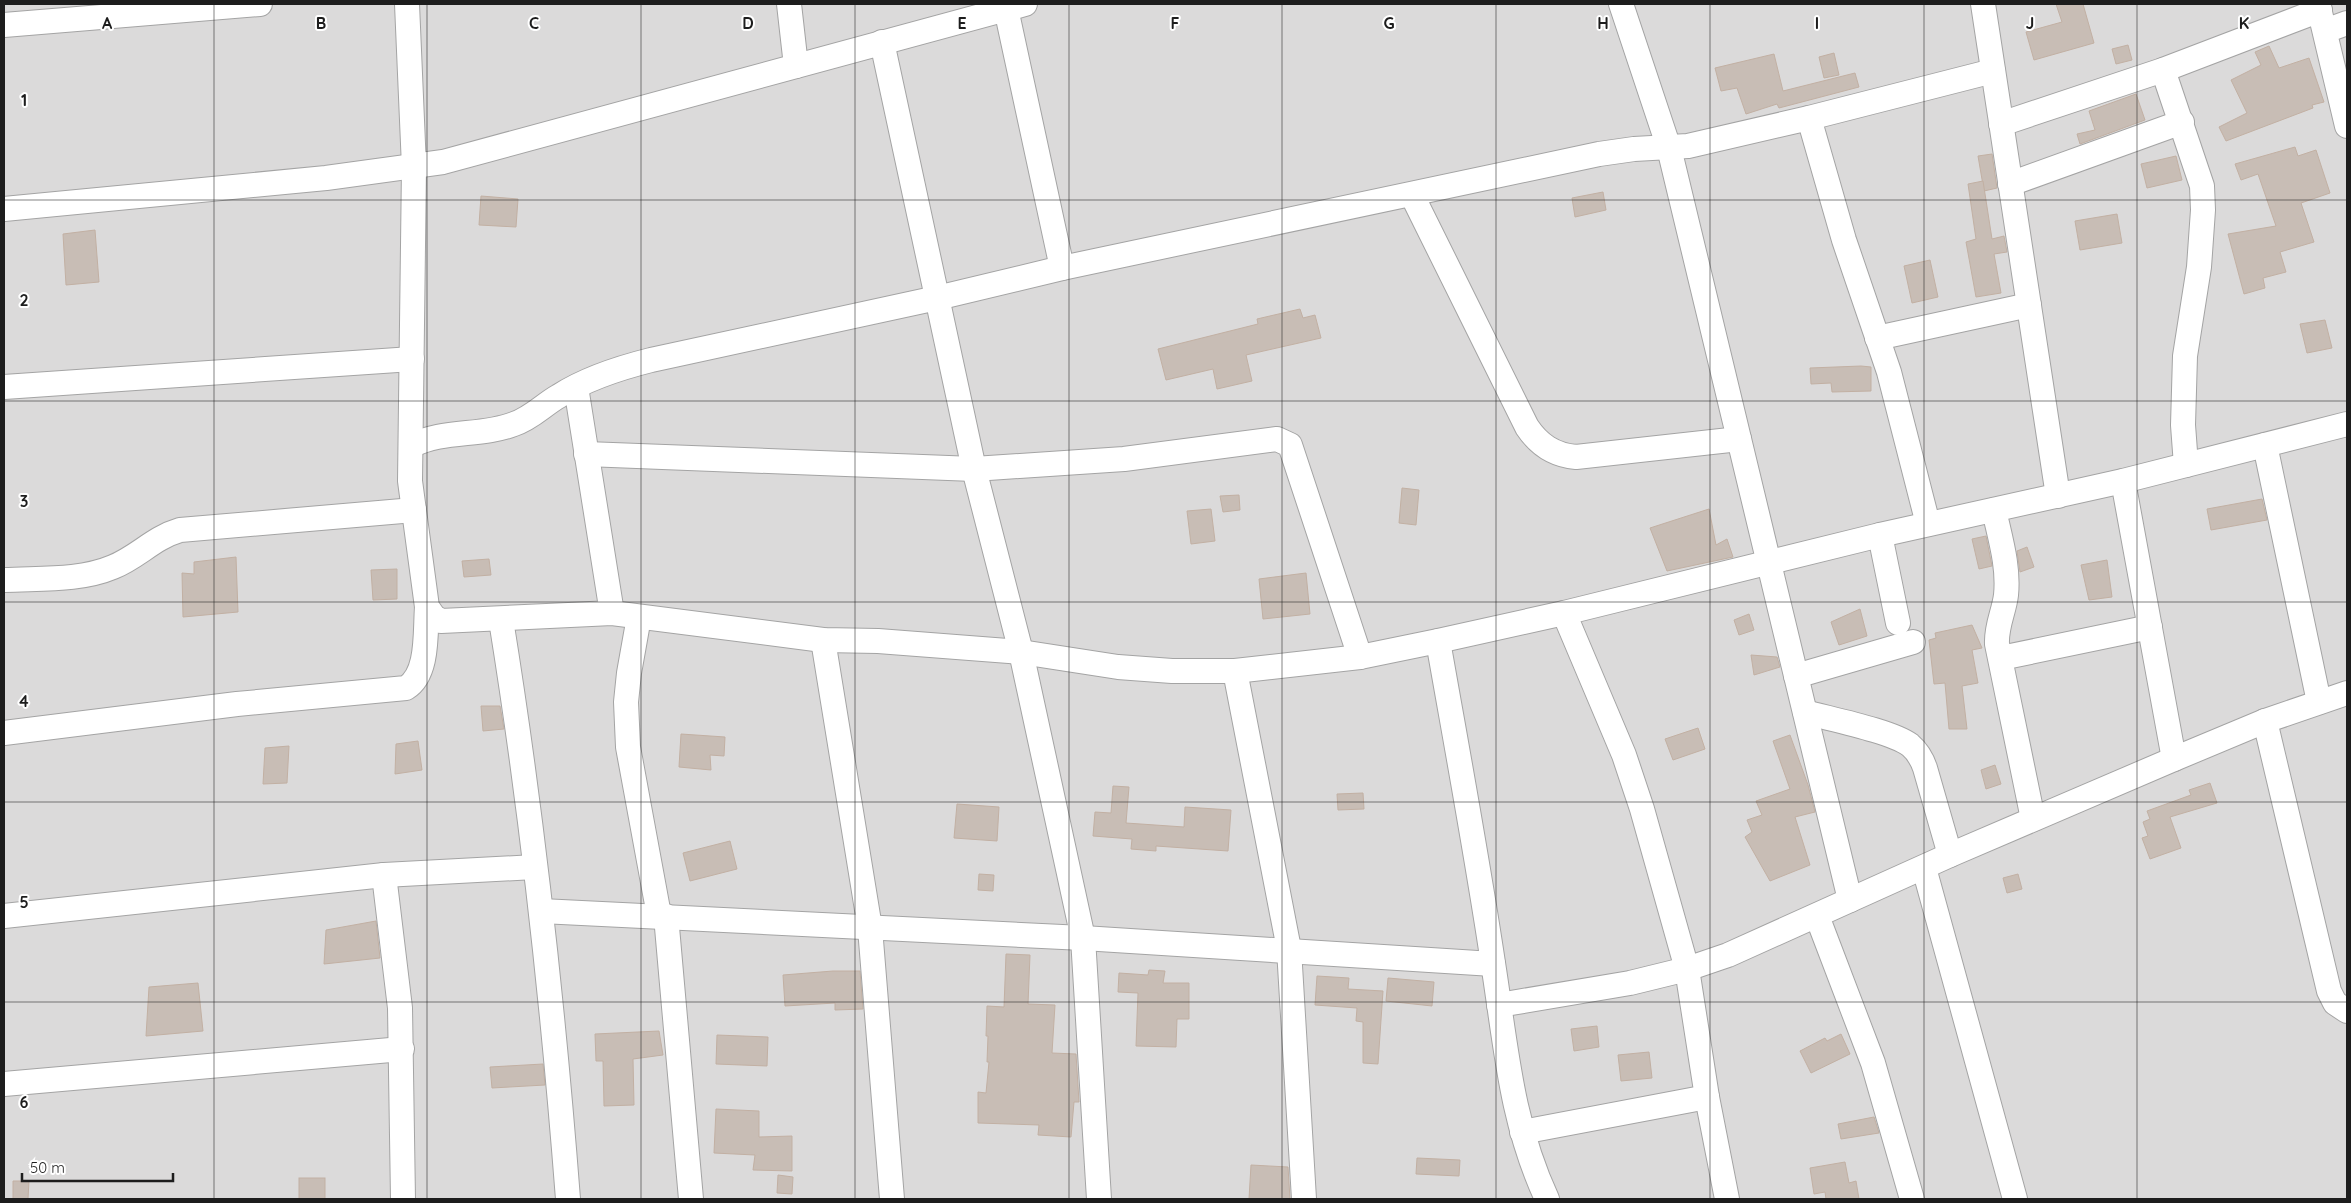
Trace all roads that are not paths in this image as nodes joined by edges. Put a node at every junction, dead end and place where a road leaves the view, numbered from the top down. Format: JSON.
{"nodes":[{"id":1,"x":260,"y":4,"type":"edge"},
{"id":2,"x":407,"y":4,"type":"edge"},
{"id":3,"x":789,"y":4,"type":"edge"},
{"id":4,"x":1621,"y":4,"type":"edge"},
{"id":5,"x":1983,"y":4,"type":"edge"},
{"id":6,"x":1012,"y":5,"type":"edge"},
{"id":7,"x":2321,"y":15,"type":"edge"},
{"id":8,"x":2347,"y":23,"type":"edge"},
{"id":9,"x":4,"y":25,"type":"edge"},
{"id":10,"x":882,"y":42,"type":"junction"},
{"id":11,"x":796,"y":66,"type":"junction"},
{"id":12,"x":1993,"y":70,"type":"junction"},
{"id":13,"x":2163,"y":70,"type":"junction"},
{"id":14,"x":1809,"y":118,"type":"junction"},
{"id":15,"x":2182,"y":122,"type":"junction"},
{"id":16,"x":2001,"y":124,"type":"junction"},
{"id":17,"x":2347,"y":126,"type":"edge"},
{"id":18,"x":1669,"y":148,"type":"junction"},
{"id":19,"x":414,"y":167,"type":"junction"},
{"id":20,"x":2010,"y":184,"type":"junction"},
{"id":21,"x":1412,"y":195,"type":"junction"},
{"id":22,"x":4,"y":209,"type":"edge"},
{"id":23,"x":1062,"y":268,"type":"junction"},
{"id":24,"x":937,"y":298,"type":"junction"},
{"id":25,"x":2029,"y":304,"type":"junction"},
{"id":26,"x":1877,"y":338,"type":"junction"},
{"id":27,"x":412,"y":359,"type":"junction"},
{"id":28,"x":4,"y":386,"type":"edge"},
{"id":29,"x":576,"y":387,"type":"junction"},
{"id":30,"x":2347,"y":424,"type":"edge"},
{"id":31,"x":1739,"y":439,"type":"junction"},
{"id":32,"x":2264,"y":444,"type":"junction"},
{"id":33,"x":411,"y":446,"type":"junction"},
{"id":34,"x":586,"y":454,"type":"junction"},
{"id":35,"x":2186,"y":464,"type":"junction"},
{"id":36,"x":974,"y":469,"type":"junction"},
{"id":37,"x":2123,"y":481,"type":"junction"},
{"id":38,"x":2058,"y":496,"type":"junction"},
{"id":39,"x":414,"y":510,"type":"junction"},
{"id":40,"x":1994,"y":510,"type":"junction"},
{"id":41,"x":1928,"y":524,"type":"junction"},
{"id":42,"x":1880,"y":535,"type":"junction"},
{"id":43,"x":1769,"y":564,"type":"junction"},
{"id":44,"x":4,"y":580,"type":"edge"},
{"id":45,"x":427,"y":607,"type":"junction"},
{"id":46,"x":612,"y":613,"type":"junction"},
{"id":47,"x":1564,"y":613,"type":"junction"},
{"id":48,"x":639,"y":617,"type":"junction"},
{"id":49,"x":501,"y":620,"type":"junction"},
{"id":50,"x":1898,"y":623,"type":"dead end"},
{"id":51,"x":2150,"y":627,"type":"junction"},
{"id":52,"x":823,"y":640,"type":"junction"},
{"id":53,"x":1438,"y":641,"type":"junction"},
{"id":54,"x":1913,"y":642,"type":"dead end"},
{"id":55,"x":1021,"y":652,"type":"junction"},
{"id":56,"x":1360,"y":657,"type":"junction"},
{"id":57,"x":2001,"y":658,"type":"junction"},
{"id":58,"x":1235,"y":671,"type":"junction"},
{"id":59,"x":1796,"y":676,"type":"junction"},
{"id":60,"x":2347,"y":693,"type":"edge"},
{"id":61,"x":2319,"y":702,"type":"junction"},
{"id":62,"x":1805,"y":712,"type":"junction"},
{"id":63,"x":2265,"y":721,"type":"junction"},
{"id":64,"x":4,"y":733,"type":"edge"},
{"id":65,"x":2174,"y":759,"type":"junction"},
{"id":66,"x":2033,"y":819,"type":"junction"},
{"id":67,"x":1950,"y":855,"type":"junction"},
{"id":68,"x":535,"y":866,"type":"junction"},
{"id":69,"x":1924,"y":868,"type":"junction"},
{"id":70,"x":384,"y":875,"type":"junction"},
{"id":71,"x":1850,"y":900,"type":"junction"},
{"id":72,"x":541,"y":911,"type":"junction"},
{"id":73,"x":4,"y":916,"type":"edge"},
{"id":74,"x":663,"y":916,"type":"junction"},
{"id":75,"x":1817,"y":916,"type":"junction"},
{"id":76,"x":870,"y":928,"type":"junction"},
{"id":77,"x":1083,"y":938,"type":"junction"},
{"id":78,"x":1289,"y":950,"type":"junction"},
{"id":79,"x":1493,"y":964,"type":"junction"},
{"id":80,"x":1686,"y":969,"type":"junction"},
{"id":81,"x":1499,"y":1005,"type":"junction"},
{"id":82,"x":2347,"y":1011,"type":"edge"},
{"id":83,"x":402,"y":1049,"type":"junction"},
{"id":84,"x":4,"y":1084,"type":"edge"},
{"id":85,"x":1706,"y":1097,"type":"junction"},
{"id":86,"x":1522,"y":1132,"type":"junction"},
{"id":87,"x":403,"y":1199,"type":"edge"},
{"id":88,"x":568,"y":1199,"type":"edge"},
{"id":89,"x":691,"y":1199,"type":"edge"},
{"id":90,"x":892,"y":1199,"type":"edge"},
{"id":91,"x":1099,"y":1199,"type":"edge"},
{"id":92,"x":1304,"y":1199,"type":"edge"},
{"id":93,"x":1547,"y":1199,"type":"edge"},
{"id":94,"x":1727,"y":1199,"type":"edge"},
{"id":95,"x":1912,"y":1199,"type":"edge"},
{"id":96,"x":2016,"y":1199,"type":"edge"}],
"edges":[{"from":1,"to":9,"type":"street"},
{"from":2,"to":19,"type":"street"},
{"from":3,"to":11,"type":"street"},
{"from":4,"to":18,"type":"street"},
{"from":5,"to":12,"type":"street"},
{"from":6,"to":10,"type":"street"},
{"from":6,"to":23,"type":"street"},
{"from":7,"to":8,"type":"street"},
{"from":7,"to":13,"type":"street"},
{"from":7,"to":17,"type":"street"},
{"from":10,"to":11,"type":"street"},
{"from":10,"to":24,"type":"street"},
{"from":11,"to":19,"type":"street"},
{"from":12,"to":14,"type":"street"},
{"from":12,"to":16,"type":"street"},
{"from":13,"to":15,"type":"street"},
{"from":13,"to":16,"type":"street"},
{"from":14,"to":18,"type":"street"},
{"from":14,"to":26,"type":"street"},
{"from":15,"to":20,"type":"street"},
{"from":15,"to":35,"type":"street"},
{"from":16,"to":20,"type":"street"},
{"from":18,"to":21,"type":"street"},
{"from":18,"to":31,"type":"street"},
{"from":19,"to":22,"type":"street"},
{"from":19,"to":27,"type":"street"},
{"from":20,"to":25,"type":"street"},
{"from":21,"to":23,"type":"street"},
{"from":21,"to":31,"type":"street"},
{"from":23,"to":24,"type":"street"},
{"from":24,"to":29,"type":"street"},
{"from":24,"to":36,"type":"street"},
{"from":25,"to":26,"type":"street"},
{"from":25,"to":38,"type":"street"},
{"from":26,"to":41,"type":"street"},
{"from":27,"to":28,"type":"street"},
{"from":27,"to":33,"type":"street"},
{"from":29,"to":33,"type":"street"},
{"from":29,"to":34,"type":"street"},
{"from":30,"to":32,"type":"street"},
{"from":31,"to":43,"type":"street"},
{"from":32,"to":35,"type":"street"},
{"from":32,"to":61,"type":"street"},
{"from":33,"to":39,"type":"street"},
{"from":34,"to":36,"type":"street"},
{"from":34,"to":46,"type":"street"},
{"from":35,"to":37,"type":"street"},
{"from":36,"to":55,"type":"street"},
{"from":36,"to":56,"type":"street"},
{"from":37,"to":38,"type":"street"},
{"from":37,"to":51,"type":"street"},
{"from":38,"to":40,"type":"street"},
{"from":39,"to":44,"type":"street"},
{"from":39,"to":45,"type":"street"},
{"from":40,"to":41,"type":"street"},
{"from":40,"to":57,"type":"street"},
{"from":41,"to":42,"type":"street"},
{"from":42,"to":43,"type":"street"},
{"from":42,"to":50,"type":"street"},
{"from":43,"to":47,"type":"street"},
{"from":43,"to":59,"type":"street"},
{"from":45,"to":49,"type":"street"},
{"from":45,"to":64,"type":"street"},
{"from":46,"to":48,"type":"street"},
{"from":46,"to":49,"type":"street"},
{"from":47,"to":53,"type":"street"},
{"from":47,"to":80,"type":"street"},
{"from":48,"to":52,"type":"street"},
{"from":48,"to":74,"type":"street"},
{"from":49,"to":68,"type":"street"},
{"from":51,"to":57,"type":"street"},
{"from":51,"to":65,"type":"street"},
{"from":52,"to":55,"type":"street"},
{"from":52,"to":76,"type":"street"},
{"from":53,"to":56,"type":"street"},
{"from":53,"to":79,"type":"street"},
{"from":54,"to":59,"type":"street"},
{"from":55,"to":58,"type":"street"},
{"from":55,"to":77,"type":"street"},
{"from":56,"to":58,"type":"street"},
{"from":57,"to":66,"type":"street"},
{"from":58,"to":78,"type":"street"},
{"from":59,"to":62,"type":"street"},
{"from":60,"to":61,"type":"street"},
{"from":61,"to":63,"type":"street"},
{"from":62,"to":67,"type":"street"},
{"from":62,"to":71,"type":"street"},
{"from":63,"to":65,"type":"street"},
{"from":63,"to":82,"type":"street"},
{"from":65,"to":66,"type":"street"},
{"from":66,"to":67,"type":"street"},
{"from":67,"to":69,"type":"street"},
{"from":68,"to":70,"type":"street"},
{"from":68,"to":72,"type":"street"},
{"from":69,"to":71,"type":"street"},
{"from":69,"to":96,"type":"street"},
{"from":70,"to":73,"type":"street"},
{"from":70,"to":83,"type":"street"},
{"from":71,"to":75,"type":"street"},
{"from":72,"to":74,"type":"street"},
{"from":72,"to":88,"type":"street"},
{"from":74,"to":76,"type":"street"},
{"from":74,"to":89,"type":"street"},
{"from":75,"to":80,"type":"street"},
{"from":75,"to":95,"type":"street"},
{"from":76,"to":77,"type":"street"},
{"from":76,"to":90,"type":"street"},
{"from":77,"to":78,"type":"street"},
{"from":77,"to":91,"type":"street"},
{"from":78,"to":79,"type":"street"},
{"from":78,"to":92,"type":"street"},
{"from":79,"to":81,"type":"street"},
{"from":80,"to":81,"type":"street"},
{"from":80,"to":85,"type":"street"},
{"from":81,"to":86,"type":"street"},
{"from":83,"to":84,"type":"street"},
{"from":83,"to":87,"type":"street"},
{"from":85,"to":86,"type":"street"},
{"from":85,"to":94,"type":"street"},
{"from":86,"to":93,"type":"street"}]}
